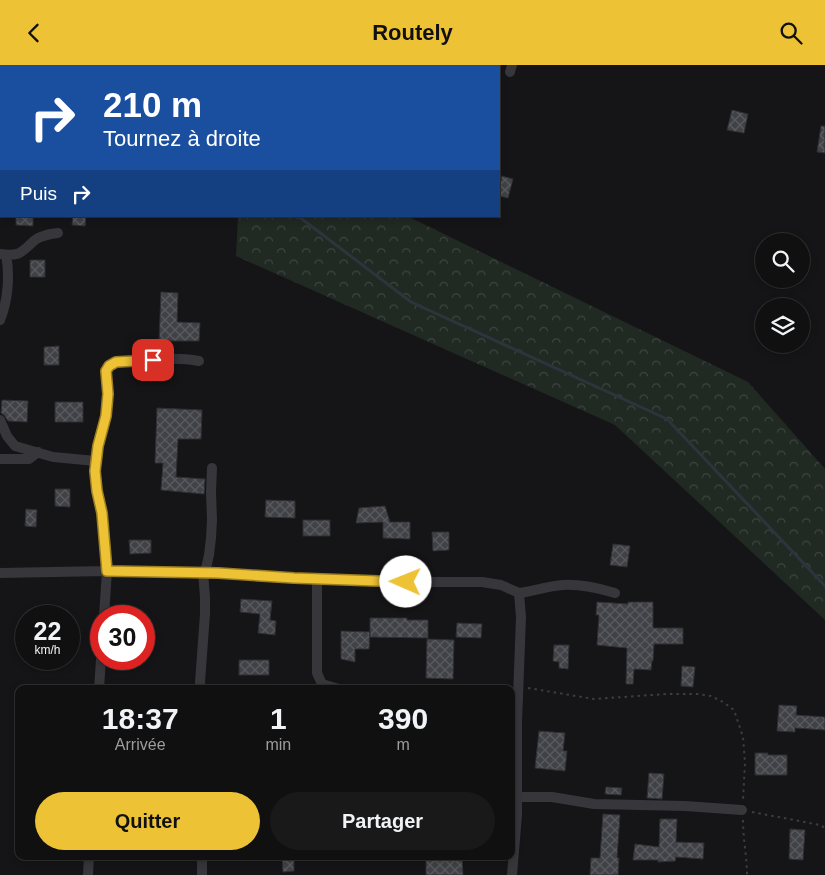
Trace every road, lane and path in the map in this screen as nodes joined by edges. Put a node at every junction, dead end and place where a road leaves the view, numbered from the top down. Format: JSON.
{"nodes":[{"id":1,"x":58,"y":233,"type":"dead end"},
{"id":2,"x":3,"y":254,"type":"edge"},
{"id":3,"x":0,"y":320,"type":"edge"},
{"id":4,"x":199,"y":361,"type":"dead end"},
{"id":5,"x":0,"y":420,"type":"edge"},
{"id":6,"x":38,"y":453,"type":"junction"},
{"id":7,"x":0,"y":459,"type":"edge"},
{"id":8,"x":96,"y":461,"type":"junction"},
{"id":9,"x":212,"y":468,"type":"dead end"},
{"id":10,"x":107,"y":571,"type":"junction"},
{"id":11,"x":0,"y":573,"type":"edge"},
{"id":12,"x":203,"y":573,"type":"junction"},
{"id":13,"x":317,"y":579,"type":"junction"},
{"id":14,"x":519,"y":593,"type":"junction"},
{"id":15,"x":615,"y":593,"type":"dead end"},
{"id":16,"x":105,"y":605,"type":"edge"},
{"id":17,"x":101,"y":670,"type":"edge"},
{"id":18,"x":100,"y":685,"type":"edge"},
{"id":19,"x":200,"y":685,"type":"edge"},
{"id":20,"x":326,"y":685,"type":"edge"},
{"id":21,"x":516,"y":692,"type":"edge"},
{"id":22,"x":517,"y":797,"type":"junction"},
{"id":23,"x":742,"y":810,"type":"junction"},
{"id":24,"x":825,"y":827,"type":"edge"},
{"id":25,"x":515,"y":839,"type":"edge"},
{"id":26,"x":89,"y":860,"type":"edge"},
{"id":27,"x":202,"y":860,"type":"edge"},
{"id":28,"x":513,"y":860,"type":"edge"},
{"id":29,"x":88,"y":875,"type":"edge"},
{"id":30,"x":202,"y":875,"type":"edge"},
{"id":31,"x":512,"y":875,"type":"edge"},
{"id":32,"x":747,"y":875,"type":"edge"}],
"edges":[{"from":1,"to":2,"type":"street"},
{"from":2,"to":3,"type":"street"},
{"from":4,"to":8,"type":"street"},
{"from":5,"to":6,"type":"street"},
{"from":6,"to":7,"type":"street"},
{"from":6,"to":8,"type":"street"},
{"from":8,"to":10,"type":"street"},
{"from":9,"to":12,"type":"street"},
{"from":10,"to":11,"type":"street"},
{"from":10,"to":12,"type":"street"},
{"from":10,"to":16,"type":"street"},
{"from":12,"to":13,"type":"street"},
{"from":12,"to":19,"type":"street"},
{"from":13,"to":14,"type":"street"},
{"from":13,"to":20,"type":"street"},
{"from":14,"to":15,"type":"street"},
{"from":14,"to":21,"type":"street"},
{"from":17,"to":18,"type":"street"},
{"from":21,"to":22,"type":"street"},
{"from":21,"to":23,"type":"path"},
{"from":22,"to":23,"type":"street"},
{"from":22,"to":25,"type":"street"},
{"from":23,"to":24,"type":"path"},
{"from":23,"to":32,"type":"path"},
{"from":26,"to":29,"type":"street"},
{"from":27,"to":30,"type":"street"},
{"from":28,"to":31,"type":"street"}]}
